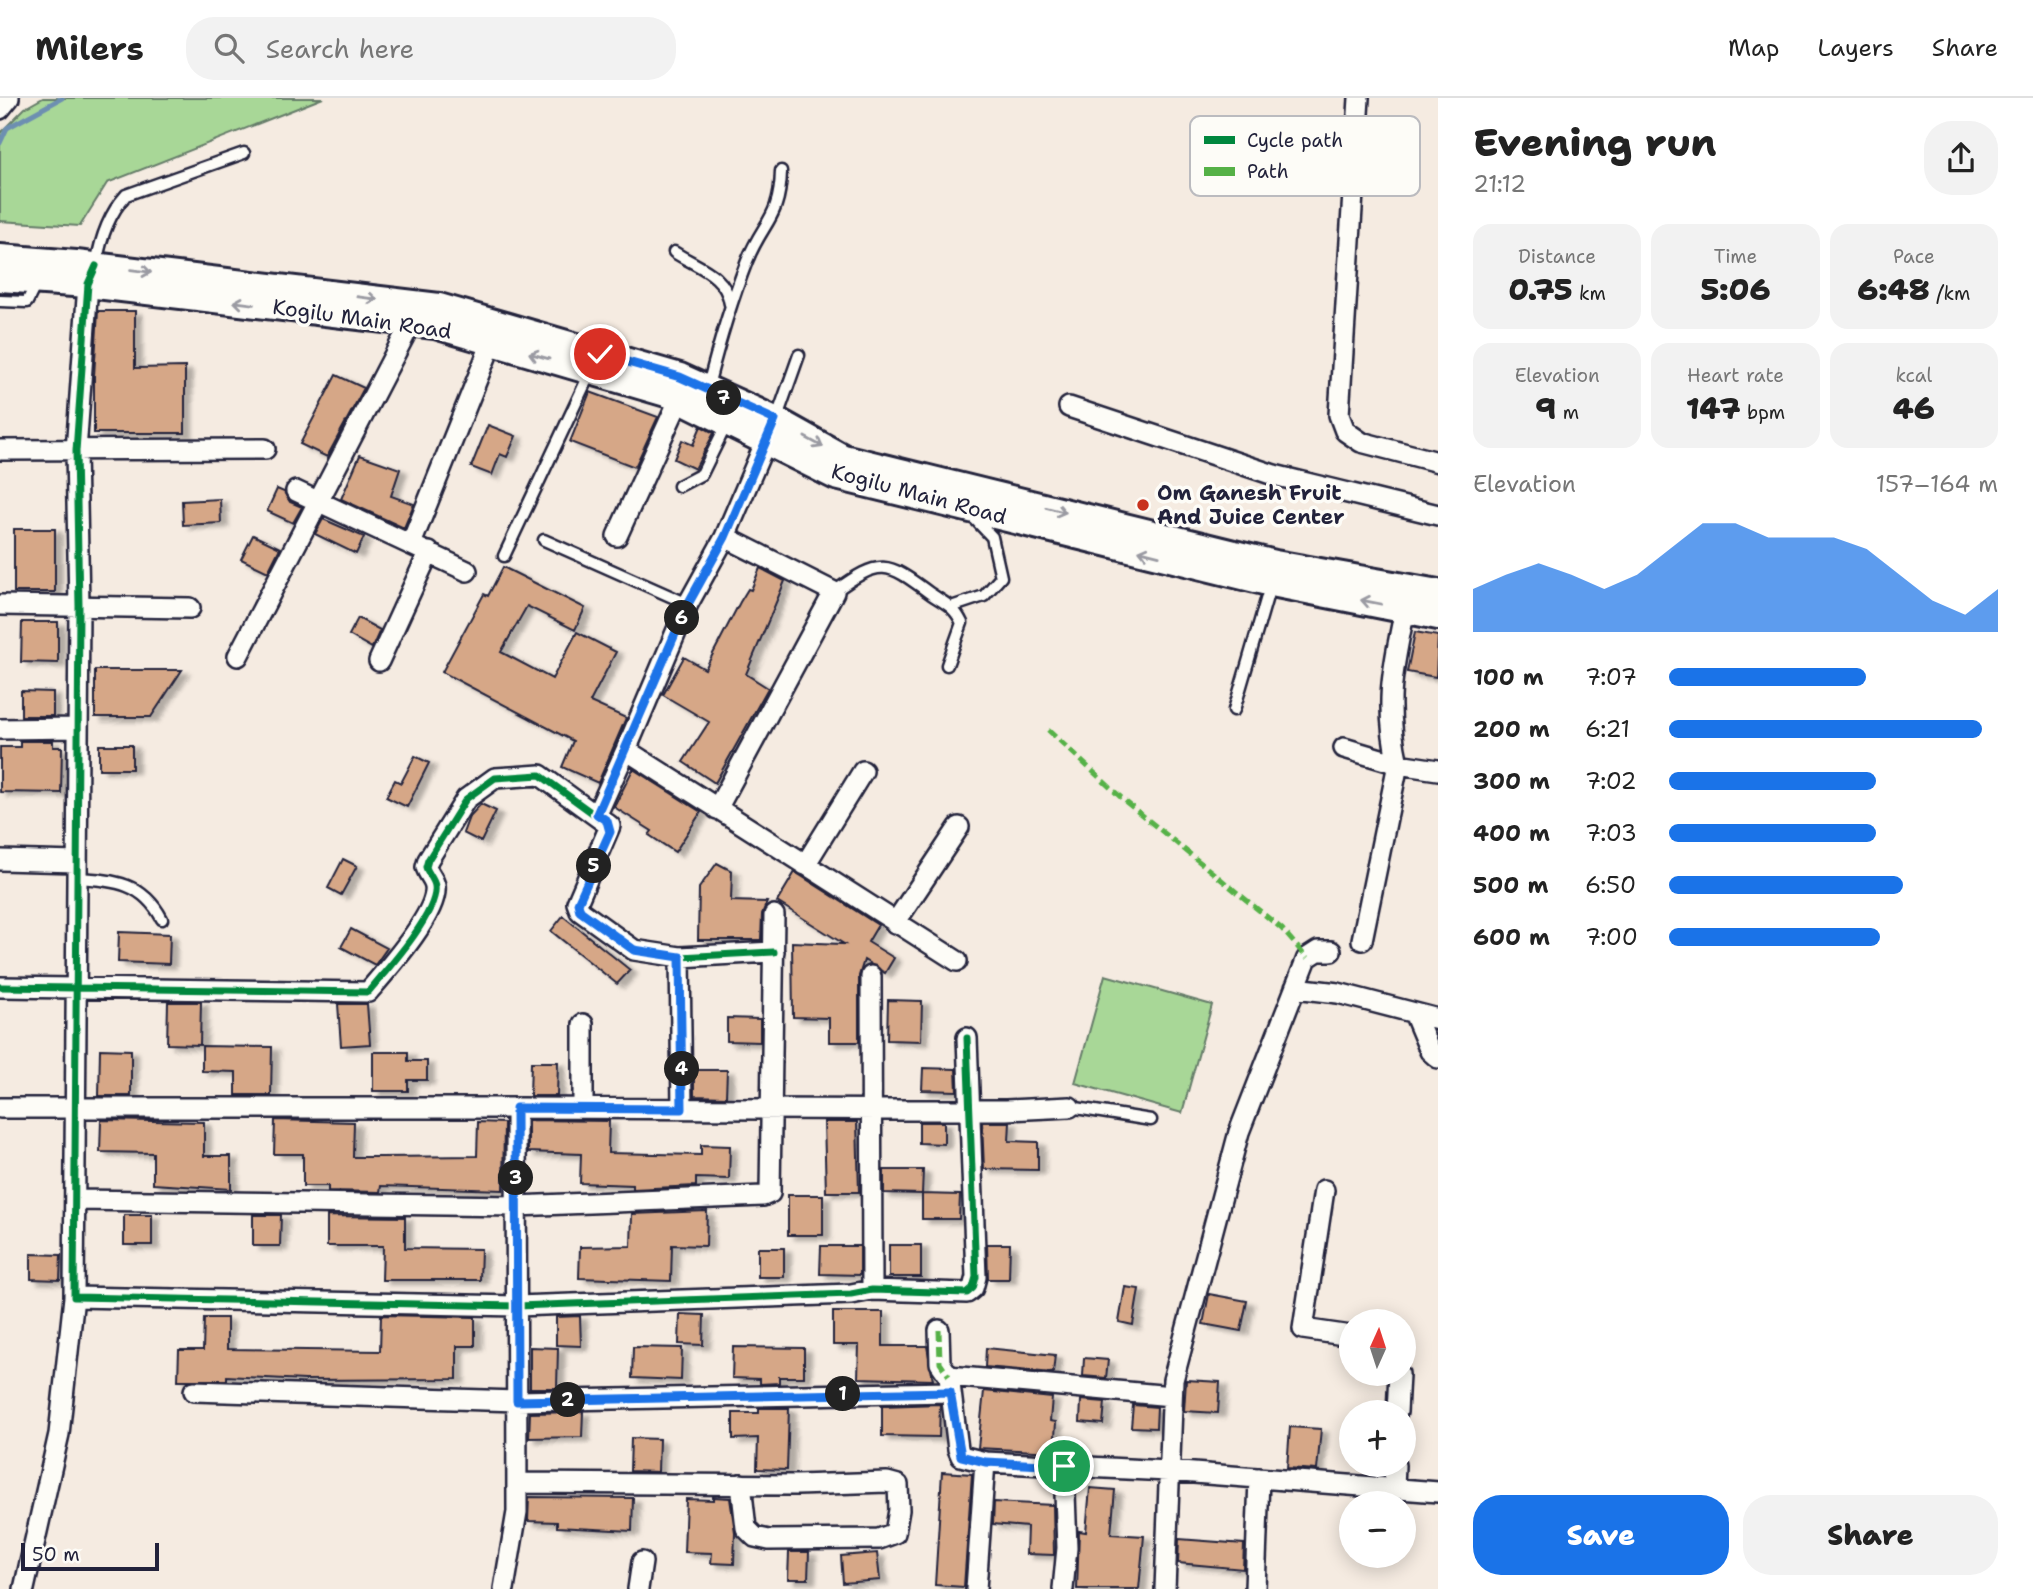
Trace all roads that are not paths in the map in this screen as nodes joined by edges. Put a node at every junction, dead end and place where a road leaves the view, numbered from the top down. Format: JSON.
{"nodes":[{"id":1,"x":9,"y":98,"type":"edge"},
{"id":2,"x":1359,"y":98,"type":"edge"},
{"id":3,"x":0,"y":109,"type":"edge"},
{"id":4,"x":1358,"y":116,"type":"edge"},
{"id":5,"x":244,"y":153,"type":"dead end"},
{"id":6,"x":781,"y":171,"type":"dead end"},
{"id":7,"x":1353,"y":196,"type":"edge"},
{"id":8,"x":674,"y":252,"type":"dead end"},
{"id":9,"x":0,"y":258,"type":"edge"},
{"id":10,"x":92,"y":275,"type":"junction"},
{"id":11,"x":0,"y":278,"type":"edge"},
{"id":12,"x":37,"y":280,"type":"junction"},
{"id":13,"x":0,"y":301,"type":"edge"},
{"id":14,"x":730,"y":304,"type":"junction"},
{"id":15,"x":411,"y":323,"type":"junction"},
{"id":16,"x":492,"y":342,"type":"junction"},
{"id":17,"x":799,"y":355,"type":"dead end"},
{"id":18,"x":591,"y":371,"type":"junction"},
{"id":19,"x":707,"y":390,"type":"junction"},
{"id":20,"x":680,"y":398,"type":"junction"},
{"id":21,"x":1069,"y":407,"type":"dead end"},
{"id":22,"x":727,"y":422,"type":"junction"},
{"id":23,"x":770,"y":430,"type":"junction"},
{"id":24,"x":265,"y":449,"type":"dead end"},
{"id":25,"x":0,"y":450,"type":"edge"},
{"id":26,"x":76,"y":451,"type":"junction"},
{"id":27,"x":1438,"y":461,"type":"edge"},
{"id":28,"x":679,"y":486,"type":"dead end"},
{"id":29,"x":296,"y":491,"type":"dead end"},
{"id":30,"x":318,"y":502,"type":"junction"},
{"id":31,"x":963,"y":507,"type":"junction"},
{"id":32,"x":1438,"y":514,"type":"edge"},
{"id":33,"x":617,"y":536,"type":"dead end"},
{"id":34,"x":725,"y":537,"type":"junction"},
{"id":35,"x":544,"y":540,"type":"dead end"},
{"id":36,"x":420,"y":548,"type":"junction"},
{"id":37,"x":504,"y":556,"type":"dead end"},
{"id":38,"x":467,"y":571,"type":"dead end"},
{"id":39,"x":1272,"y":583,"type":"junction"},
{"id":40,"x":834,"y":592,"type":"junction"},
{"id":41,"x":1438,"y":593,"type":"edge"},
{"id":42,"x":688,"y":604,"type":"junction"},
{"id":43,"x":0,"y":605,"type":"edge"},
{"id":44,"x":79,"y":606,"type":"junction"},
{"id":45,"x":954,"y":607,"type":"junction"},
{"id":46,"x":190,"y":608,"type":"dead end"},
{"id":47,"x":1405,"y":609,"type":"junction"},
{"id":48,"x":1438,"y":616,"type":"edge"},
{"id":49,"x":238,"y":656,"type":"dead end"},
{"id":50,"x":380,"y":661,"type":"dead end"},
{"id":51,"x":947,"y":665,"type":"dead end"},
{"id":52,"x":1234,"y":710,"type":"dead end"},
{"id":53,"x":78,"y":728,"type":"junction"},
{"id":54,"x":0,"y":729,"type":"edge"},
{"id":55,"x":1345,"y":748,"type":"dead end"},
{"id":56,"x":625,"y":750,"type":"junction"},
{"id":57,"x":1398,"y":764,"type":"junction"},
{"id":58,"x":1438,"y":770,"type":"edge"},
{"id":59,"x":863,"y":771,"type":"dead end"},
{"id":60,"x":718,"y":809,"type":"junction"},
{"id":61,"x":597,"y":814,"type":"junction"},
{"id":62,"x":959,"y":827,"type":"dead end"},
{"id":63,"x":0,"y":860,"type":"edge"},
{"id":64,"x":805,"y":865,"type":"junction"},
{"id":65,"x":77,"y":870,"type":"junction"},
{"id":66,"x":774,"y":915,"type":"dead end"},
{"id":67,"x":162,"y":919,"type":"dead end"},
{"id":68,"x":895,"y":923,"type":"junction"},
{"id":69,"x":1362,"y":940,"type":"dead end"},
{"id":70,"x":1331,"y":951,"type":"dead end"},
{"id":71,"x":774,"y":952,"type":"junction"},
{"id":72,"x":680,"y":957,"type":"junction"},
{"id":73,"x":957,"y":961,"type":"dead end"},
{"id":74,"x":871,"y":976,"type":"dead end"},
{"id":75,"x":0,"y":987,"type":"edge"},
{"id":76,"x":1295,"y":988,"type":"junction"},
{"id":77,"x":76,"y":989,"type":"junction"},
{"id":78,"x":1414,"y":1013,"type":"junction"},
{"id":79,"x":1438,"y":1019,"type":"edge"},
{"id":80,"x":583,"y":1024,"type":"dead end"},
{"id":81,"x":967,"y":1038,"type":"dead end"},
{"id":82,"x":1438,"y":1058,"type":"edge"},
{"id":83,"x":1070,"y":1107,"type":"joint"},
{"id":84,"x":0,"y":1108,"type":"edge"},
{"id":85,"x":76,"y":1108,"type":"junction"},
{"id":86,"x":516,"y":1108,"type":"junction"},
{"id":87,"x":583,"y":1108,"type":"junction"},
{"id":88,"x":682,"y":1109,"type":"junction"},
{"id":89,"x":773,"y":1109,"type":"junction"},
{"id":90,"x":872,"y":1109,"type":"junction"},
{"id":91,"x":969,"y":1110,"type":"junction"},
{"id":92,"x":1151,"y":1120,"type":"dead end"},
{"id":93,"x":1324,"y":1190,"type":"dead end"},
{"id":94,"x":75,"y":1200,"type":"junction"},
{"id":95,"x":516,"y":1206,"type":"junction"},
{"id":96,"x":872,"y":1290,"type":"junction"},
{"id":97,"x":74,"y":1297,"type":"junction"},
{"id":98,"x":517,"y":1306,"type":"junction"},
{"id":99,"x":939,"y":1330,"type":"dead end"},
{"id":100,"x":1339,"y":1334,"type":"edge"},
{"id":101,"x":949,"y":1384,"type":"junction"},
{"id":102,"x":194,"y":1391,"type":"dead end"},
{"id":103,"x":1172,"y":1396,"type":"junction"},
{"id":104,"x":517,"y":1401,"type":"junction"},
{"id":105,"x":985,"y":1462,"type":"junction"},
{"id":106,"x":1064,"y":1466,"type":"junction"},
{"id":107,"x":1168,"y":1471,"type":"junction"},
{"id":108,"x":1394,"y":1477,"type":"edge"},
{"id":109,"x":1259,"y":1478,"type":"junction"},
{"id":110,"x":517,"y":1483,"type":"junction"},
{"id":111,"x":741,"y":1484,"type":"junction"},
{"id":112,"x":1394,"y":1489,"type":"junction"},
{"id":113,"x":1438,"y":1492,"type":"edge"},
{"id":114,"x":642,"y":1562,"type":"dead end"},
{"id":115,"x":24,"y":1589,"type":"edge"},
{"id":116,"x":504,"y":1589,"type":"edge"},
{"id":117,"x":638,"y":1589,"type":"edge"},
{"id":118,"x":976,"y":1589,"type":"edge"},
{"id":119,"x":1063,"y":1589,"type":"edge"},
{"id":120,"x":1165,"y":1589,"type":"edge"},
{"id":121,"x":1255,"y":1589,"type":"edge"}],
"edges":[{"from":1,"to":3,"type":"street"},
{"from":2,"to":4,"type":"street"},
{"from":5,"to":10,"type":"lane"},
{"from":6,"to":14,"type":"lane"},
{"from":7,"to":27,"type":"street"},
{"from":8,"to":14,"type":"lane"},
{"from":9,"to":10,"type":"main road","name":"Kogilu Main Road"},
{"from":10,"to":12,"type":"main road","name":"Kogilu Main Road"},
{"from":15,"to":10,"type":"main road","name":"Kogilu Main Road","one_way":true},
{"from":10,"to":19,"type":"main road","name":"Kogilu Main Road","one_way":true},
{"from":10,"to":26,"type":"street"},
{"from":11,"to":12,"type":"main road","name":"Kogilu Main Road"},
{"from":12,"to":13,"type":"lane"},
{"from":14,"to":19,"type":"lane"},
{"from":15,"to":16,"type":"main road","name":"Kogilu Main Road"},
{"from":15,"to":30,"type":"street"},
{"from":18,"to":16,"type":"main road","name":"Kogilu Main Road","one_way":true},
{"from":16,"to":36,"type":"street"},
{"from":17,"to":23,"type":"lane"},
{"from":18,"to":20,"type":"main road","name":"Kogilu Main Road"},
{"from":18,"to":37,"type":"lane"},
{"from":19,"to":23,"type":"main road","name":"Kogilu Main Road"},
{"from":20,"to":22,"type":"main road","name":"Kogilu Main Road"},
{"from":20,"to":33,"type":"street"},
{"from":21,"to":32,"type":"street"},
{"from":22,"to":23,"type":"main road","name":"Kogilu Main Road"},
{"from":22,"to":28,"type":"lane"},
{"from":23,"to":31,"type":"main road","name":"Kogilu Main Road"},
{"from":23,"to":34,"type":"street"},
{"from":23,"to":41,"type":"main road","name":"Kogilu Main Road","one_way":true},
{"from":24,"to":26,"type":"street"},
{"from":25,"to":26,"type":"street"},
{"from":26,"to":44,"type":"street"},
{"from":29,"to":30,"type":"street"},
{"from":30,"to":36,"type":"street"},
{"from":30,"to":49,"type":"street"},
{"from":39,"to":31,"type":"main road","name":"Kogilu Main Road","one_way":true},
{"from":31,"to":45,"type":"lane"},
{"from":34,"to":40,"type":"street"},
{"from":34,"to":42,"type":"street"},
{"from":35,"to":42,"type":"lane"},
{"from":36,"to":38,"type":"street"},
{"from":36,"to":50,"type":"street"},
{"from":47,"to":39,"type":"main road","name":"Kogilu Main Road","one_way":true},
{"from":39,"to":52,"type":"lane"},
{"from":40,"to":45,"type":"lane"},
{"from":40,"to":60,"type":"street"},
{"from":42,"to":56,"type":"street"},
{"from":43,"to":44,"type":"street"},
{"from":44,"to":46,"type":"street"},
{"from":44,"to":53,"type":"street"},
{"from":45,"to":51,"type":"lane"},
{"from":47,"to":48,"type":"main road","name":"Kogilu Main Road"},
{"from":47,"to":57,"type":"street"},
{"from":53,"to":54,"type":"street"},
{"from":53,"to":65,"type":"street"},
{"from":55,"to":57,"type":"street"},
{"from":56,"to":60,"type":"street"},
{"from":56,"to":61,"type":"street"},
{"from":57,"to":58,"type":"street"},
{"from":57,"to":69,"type":"street"},
{"from":59,"to":64,"type":"street"},
{"from":60,"to":64,"type":"street"},
{"from":61,"to":72,"type":"street"},
{"from":61,"to":77,"type":"street"},
{"from":62,"to":68,"type":"street"},
{"from":63,"to":65,"type":"street"},
{"from":64,"to":68,"type":"street"},
{"from":65,"to":67,"type":"lane"},
{"from":65,"to":77,"type":"street"},
{"from":66,"to":71,"type":"street"},
{"from":68,"to":73,"type":"street"},
{"from":70,"to":76,"type":"street"},
{"from":71,"to":72,"type":"street"},
{"from":71,"to":89,"type":"street"},
{"from":72,"to":88,"type":"street"},
{"from":74,"to":90,"type":"street"},
{"from":75,"to":77,"type":"street"},
{"from":76,"to":78,"type":"street"},
{"from":76,"to":103,"type":"street"},
{"from":77,"to":85,"type":"street"},
{"from":78,"to":79,"type":"street"},
{"from":78,"to":82,"type":"street"},
{"from":80,"to":87,"type":"street"},
{"from":81,"to":91,"type":"street"},
{"from":83,"to":91,"type":"street"},
{"from":83,"to":92,"type":"lane"},
{"from":84,"to":85,"type":"street"},
{"from":85,"to":86,"type":"street"},
{"from":85,"to":94,"type":"street"},
{"from":86,"to":87,"type":"street"},
{"from":86,"to":95,"type":"street"},
{"from":87,"to":88,"type":"street"},
{"from":88,"to":89,"type":"street"},
{"from":89,"to":90,"type":"street"},
{"from":89,"to":95,"type":"street"},
{"from":90,"to":91,"type":"street"},
{"from":90,"to":96,"type":"street"},
{"from":91,"to":96,"type":"street"},
{"from":93,"to":100,"type":"street"},
{"from":94,"to":95,"type":"street"},
{"from":94,"to":97,"type":"street"},
{"from":95,"to":98,"type":"street"},
{"from":96,"to":98,"type":"street"},
{"from":97,"to":98,"type":"street"},
{"from":97,"to":115,"type":"street"},
{"from":98,"to":104,"type":"street"},
{"from":99,"to":101,"type":"street"},
{"from":101,"to":103,"type":"street"},
{"from":101,"to":104,"type":"street"},
{"from":101,"to":105,"type":"street"},
{"from":102,"to":104,"type":"street"},
{"from":103,"to":107,"type":"street"},
{"from":104,"to":110,"type":"street"},
{"from":105,"to":106,"type":"street"},
{"from":105,"to":118,"type":"street"},
{"from":106,"to":107,"type":"street"},
{"from":106,"to":119,"type":"street"},
{"from":107,"to":109,"type":"street"},
{"from":107,"to":120,"type":"street"},
{"from":108,"to":112,"type":"street"},
{"from":109,"to":112,"type":"street"},
{"from":109,"to":121,"type":"street"},
{"from":110,"to":111,"type":"street"},
{"from":110,"to":116,"type":"street"},
{"from":111,"to":111,"type":"street"},
{"from":112,"to":113,"type":"street"},
{"from":114,"to":117,"type":"street"}]}
